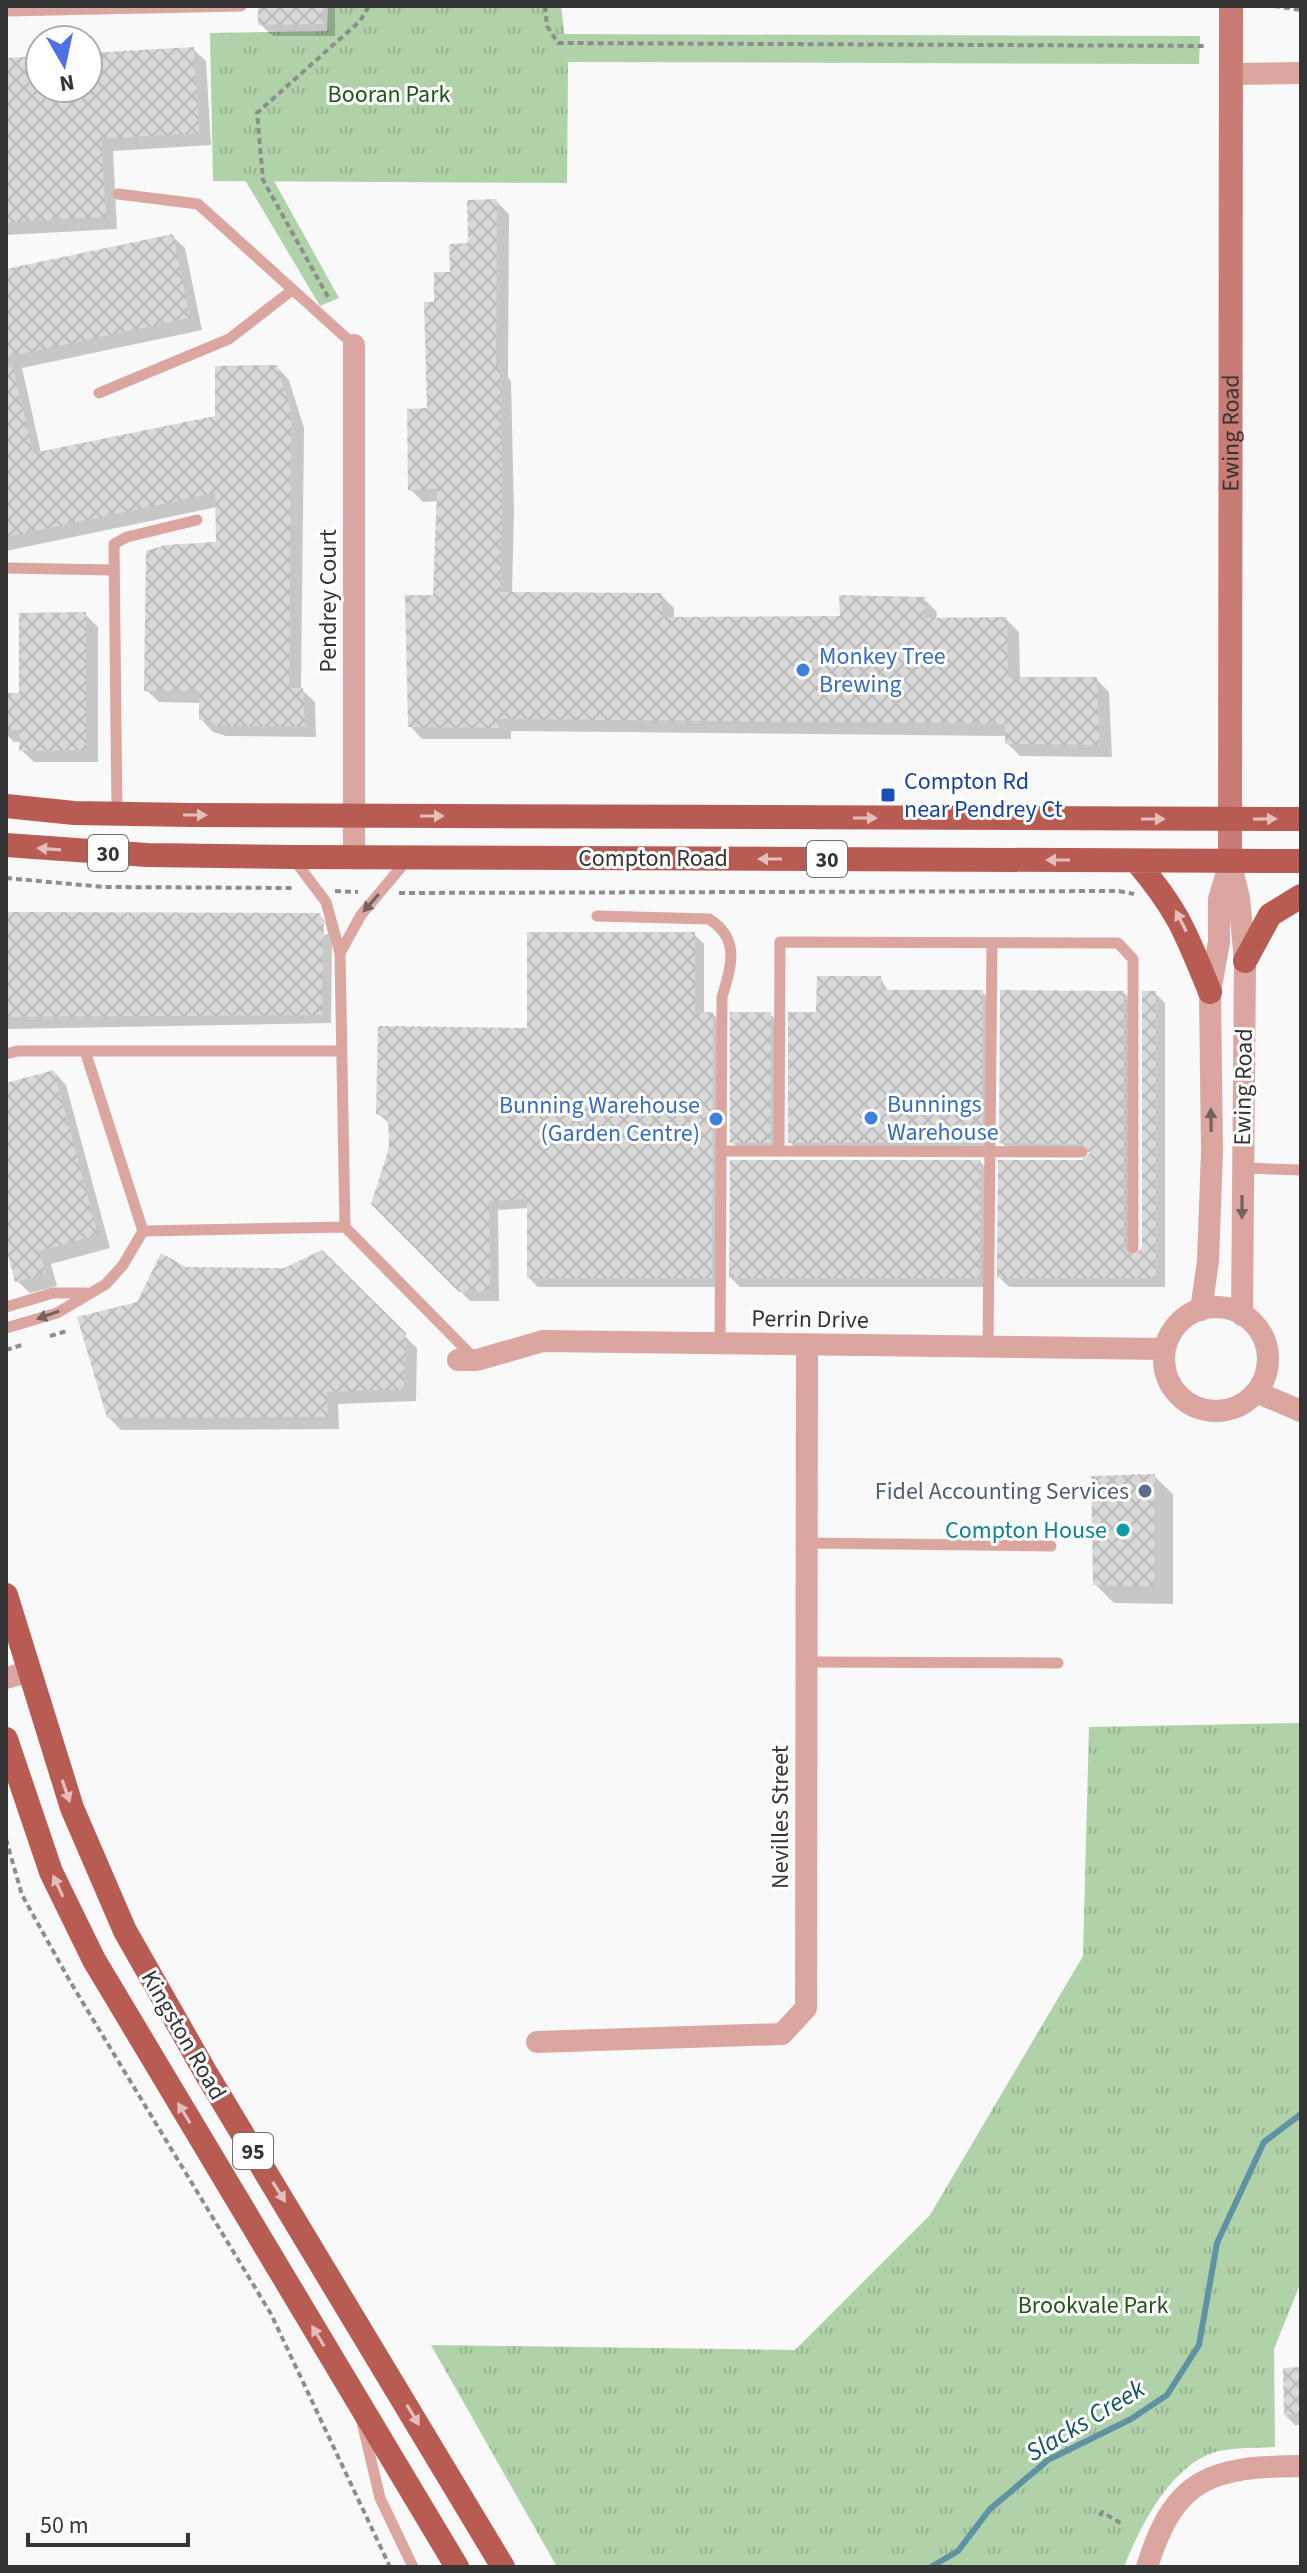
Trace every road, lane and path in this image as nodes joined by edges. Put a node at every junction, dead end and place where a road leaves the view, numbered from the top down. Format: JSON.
{"nodes":[{"id":1,"x":241,"y":6,"type":"edge"},
{"id":2,"x":369,"y":6,"type":"edge"},
{"id":3,"x":545,"y":6,"type":"edge"},
{"id":4,"x":1231,"y":6,"type":"edge"},
{"id":5,"x":1274,"y":6,"type":"edge"},
{"id":6,"x":74,"y":8,"type":"edge"},
{"id":7,"x":1301,"y":10,"type":"edge"},
{"id":8,"x":6,"y":11,"type":"edge"},
{"id":9,"x":1206,"y":46,"type":"dead end"},
{"id":10,"x":1301,"y":73,"type":"edge"},
{"id":11,"x":1231,"y":74,"type":"junction"},
{"id":12,"x":118,"y":194,"type":"dead end"},
{"id":13,"x":291,"y":291,"type":"junction"},
{"id":14,"x":333,"y":308,"type":"dead end"},
{"id":15,"x":354,"y":345,"type":"joint"},
{"id":16,"x":99,"y":393,"type":"dead end"},
{"id":17,"x":197,"y":520,"type":"dead end"},
{"id":18,"x":6,"y":568,"type":"edge"},
{"id":19,"x":112,"y":570,"type":"junction"},
{"id":20,"x":6,"y":806,"type":"edge"},
{"id":21,"x":117,"y":814,"type":"junction"},
{"id":22,"x":354,"y":816,"type":"junction"},
{"id":23,"x":1301,"y":819,"type":"edge"},
{"id":24,"x":1230,"y":820,"type":"junction"},
{"id":25,"x":6,"y":845,"type":"edge"},
{"id":26,"x":292,"y":857,"type":"junction"},
{"id":27,"x":354,"y":857,"type":"junction"},
{"id":28,"x":409,"y":857,"type":"junction"},
{"id":29,"x":1136,"y":861,"type":"junction"},
{"id":30,"x":1230,"y":861,"type":"junction"},
{"id":31,"x":1301,"y":861,"type":"edge"},
{"id":32,"x":6,"y":878,"type":"edge"},
{"id":33,"x":306,"y":889,"type":"dead end"},
{"id":34,"x":329,"y":891,"type":"dead end"},
{"id":35,"x":365,"y":893,"type":"dead end"},
{"id":36,"x":392,"y":894,"type":"dead end"},
{"id":37,"x":1301,"y":896,"type":"edge"},
{"id":38,"x":1142,"y":899,"type":"dead end"},
{"id":39,"x":597,"y":916,"type":"dead end"},
{"id":40,"x":992,"y":943,"type":"junction"},
{"id":41,"x":340,"y":953,"type":"junction"},
{"id":42,"x":1245,"y":961,"type":"junction"},
{"id":43,"x":1210,"y":992,"type":"junction"},
{"id":44,"x":339,"y":1051,"type":"junction"},
{"id":45,"x":6,"y":1054,"type":"edge"},
{"id":46,"x":86,"y":1054,"type":"junction"},
{"id":47,"x":722,"y":1151,"type":"junction"},
{"id":48,"x":779,"y":1151,"type":"junction"},
{"id":49,"x":990,"y":1152,"type":"junction"},
{"id":50,"x":1082,"y":1152,"type":"dead end"},
{"id":51,"x":1242,"y":1168,"type":"junction"},
{"id":52,"x":1301,"y":1170,"type":"edge"},
{"id":53,"x":345,"y":1227,"type":"junction"},
{"id":54,"x":143,"y":1231,"type":"junction"},
{"id":55,"x":1133,"y":1248,"type":"dead end"},
{"id":56,"x":86,"y":1293,"type":"junction"},
{"id":57,"x":6,"y":1307,"type":"edge"},
{"id":58,"x":1201,"y":1310,"type":"junction"},
{"id":59,"x":1242,"y":1315,"type":"junction"},
{"id":60,"x":6,"y":1328,"type":"edge"},
{"id":61,"x":67,"y":1331,"type":"dead end"},
{"id":62,"x":50,"y":1336,"type":"dead end"},
{"id":63,"x":720,"y":1343,"type":"junction"},
{"id":64,"x":25,"y":1344,"type":"dead end"},
{"id":65,"x":807,"y":1345,"type":"junction"},
{"id":66,"x":988,"y":1347,"type":"junction"},
{"id":67,"x":1165,"y":1349,"type":"junction"},
{"id":68,"x":6,"y":1350,"type":"edge"},
{"id":69,"x":467,"y":1360,"type":"joint"},
{"id":70,"x":1256,"y":1392,"type":"junction"},
{"id":71,"x":1301,"y":1411,"type":"edge"},
{"id":72,"x":806,"y":1543,"type":"junction"},
{"id":73,"x":1051,"y":1546,"type":"dead end"},
{"id":74,"x":6,"y":1595,"type":"edge"},
{"id":75,"x":806,"y":1662,"type":"junction"},
{"id":76,"x":1058,"y":1663,"type":"dead end"},
{"id":77,"x":17,"y":1675,"type":"edge"},
{"id":78,"x":6,"y":1739,"type":"edge"},
{"id":79,"x":6,"y":1839,"type":"edge"},
{"id":80,"x":537,"y":2042,"type":"dead end"},
{"id":81,"x":359,"y":2403,"type":"junction"},
{"id":82,"x":1301,"y":2466,"type":"edge"},
{"id":83,"x":1100,"y":2516,"type":"dead end"},
{"id":84,"x":1122,"y":2524,"type":"dead end"},
{"id":85,"x":390,"y":2567,"type":"edge"},
{"id":86,"x":413,"y":2567,"type":"edge"},
{"id":87,"x":457,"y":2567,"type":"edge"},
{"id":88,"x":503,"y":2567,"type":"edge"},
{"id":89,"x":1147,"y":2567,"type":"edge"}],
"edges":[{"from":1,"to":6,"type":"lane"},
{"from":2,"to":14,"type":"path"},
{"from":3,"to":9,"type":"path"},
{"from":4,"to":11,"type":"main road","name":"Ewing Road"},
{"from":5,"to":7,"type":"path"},
{"from":6,"to":8,"type":"lane"},
{"from":10,"to":11,"type":"street"},
{"from":11,"to":24,"type":"main road","name":"Ewing Road"},
{"from":12,"to":13,"type":"lane"},
{"from":13,"to":15,"type":"lane"},
{"from":13,"to":16,"type":"lane"},
{"from":15,"to":22,"type":"street","name":"Pendrey Court"},
{"from":17,"to":19,"type":"lane"},
{"from":18,"to":19,"type":"lane"},
{"from":19,"to":21,"type":"lane"},
{"from":20,"to":21,"type":"main road","name":"Compton Road","number":"30"},
{"from":21,"to":22,"type":"main road","name":"Compton Road","number":"30","one_way":true},
{"from":22,"to":24,"type":"main road","name":"Compton Road","number":"30","one_way":true},
{"from":22,"to":27,"type":"street","name":"Pendrey Court"},
{"from":24,"to":23,"type":"main road","name":"Compton Road","number":"30","one_way":true},
{"from":24,"to":30,"type":"main road","name":"Ewing Road"},
{"from":26,"to":25,"type":"main road","name":"Compton Road","number":"30","one_way":true},
{"from":26,"to":27,"type":"main road","name":"Compton Road","number":"30"},
{"from":26,"to":41,"type":"lane"},
{"from":27,"to":28,"type":"main road","name":"Compton Road","number":"30"},
{"from":29,"to":28,"type":"main road","name":"Compton Road","number":"30","one_way":true},
{"from":28,"to":41,"type":"lane","one_way":true},
{"from":29,"to":30,"type":"main road","name":"Compton Road","number":"30"},
{"from":43,"to":29,"type":"main road","one_way":true},
{"from":30,"to":31,"type":"main road","name":"Compton Road","number":"30"},
{"from":30,"to":42,"type":"street","name":"Ewing Road"},
{"from":30,"to":43,"type":"street","name":"Ewing Road"},
{"from":32,"to":33,"type":"path"},
{"from":34,"to":35,"type":"path"},
{"from":36,"to":38,"type":"path"},
{"from":37,"to":42,"type":"main road"},
{"from":39,"to":47,"type":"lane"},
{"from":40,"to":48,"type":"lane"},
{"from":40,"to":49,"type":"lane"},
{"from":40,"to":55,"type":"lane"},
{"from":41,"to":44,"type":"lane"},
{"from":42,"to":51,"type":"street","name":"Ewing Road"},
{"from":58,"to":43,"type":"street","name":"Ewing Road","one_way":true},
{"from":44,"to":46,"type":"lane"},
{"from":44,"to":53,"type":"lane"},
{"from":45,"to":46,"type":"lane"},
{"from":46,"to":54,"type":"lane"},
{"from":47,"to":48,"type":"lane"},
{"from":47,"to":63,"type":"lane"},
{"from":48,"to":49,"type":"lane"},
{"from":49,"to":50,"type":"lane"},
{"from":49,"to":66,"type":"lane"},
{"from":51,"to":52,"type":"lane"},
{"from":51,"to":59,"type":"street","name":"Ewing Road","one_way":true},
{"from":53,"to":54,"type":"lane"},
{"from":53,"to":69,"type":"lane"},
{"from":54,"to":56,"type":"lane"},
{"from":56,"to":57,"type":"lane"},
{"from":56,"to":60,"type":"lane","one_way":true},
{"from":58,"to":59,"type":"street"},
{"from":58,"to":67,"type":"street"},
{"from":59,"to":70,"type":"street"},
{"from":61,"to":62,"type":"path"},
{"from":63,"to":65,"type":"street","name":"Perrin Drive"},
{"from":63,"to":69,"type":"street","name":"Perrin Drive"},
{"from":64,"to":68,"type":"path"},
{"from":65,"to":66,"type":"street","name":"Perrin Drive"},
{"from":65,"to":72,"type":"street","name":"Nevilles Street"},
{"from":66,"to":67,"type":"street","name":"Perrin Drive"},
{"from":67,"to":70,"type":"street"},
{"from":70,"to":71,"type":"street"},
{"from":72,"to":73,"type":"lane"},
{"from":72,"to":75,"type":"street","name":"Nevilles Street"},
{"from":74,"to":77,"type":"main road","name":"Kingston Road","number":"95"},
{"from":75,"to":76,"type":"lane"},
{"from":75,"to":80,"type":"street","name":"Nevilles Street"},
{"from":77,"to":88,"type":"main road","name":"Kingston Road","number":"95","one_way":true},
{"from":81,"to":78,"type":"main road","name":"Kingston Road","number":"95","one_way":true},
{"from":79,"to":85,"type":"path"},
{"from":81,"to":86,"type":"lane","name":"Kingston Road"},
{"from":81,"to":87,"type":"main road","name":"Kingston Road","number":"95"},
{"from":82,"to":89,"type":"street"},
{"from":83,"to":84,"type":"path"}]}
